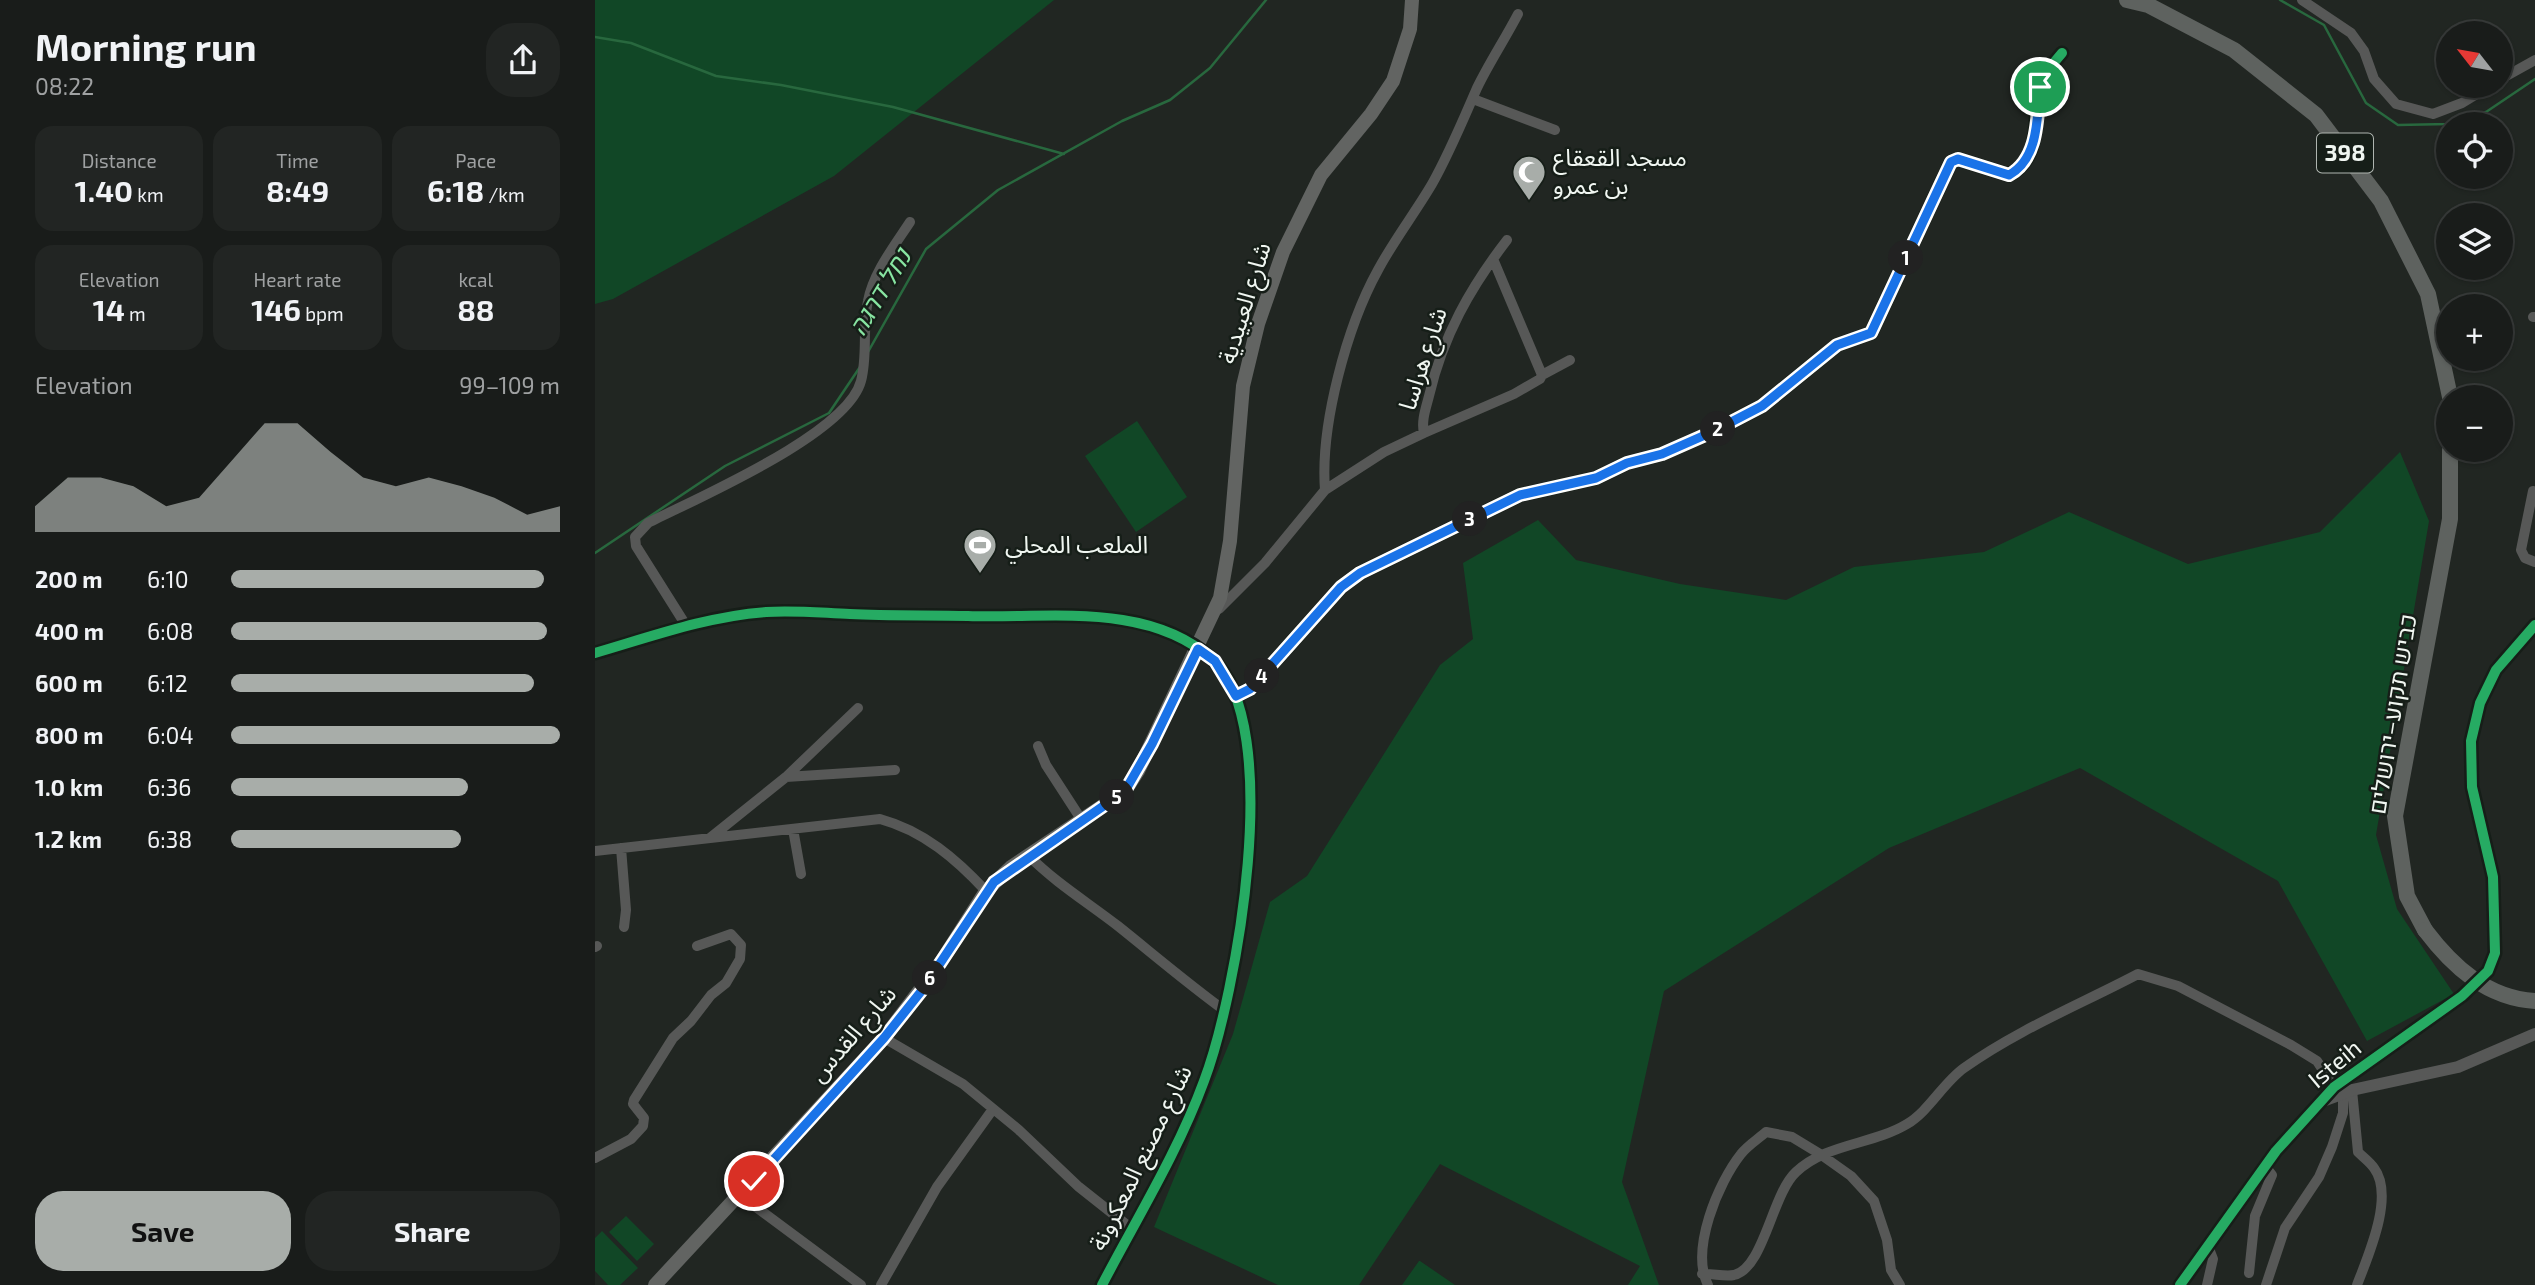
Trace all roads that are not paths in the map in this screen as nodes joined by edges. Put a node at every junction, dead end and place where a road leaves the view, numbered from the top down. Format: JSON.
{"nodes":[{"id":1,"x":1412,"y":0,"type":"edge"},
{"id":2,"x":2127,"y":0,"type":"edge"},
{"id":3,"x":2302,"y":0,"type":"edge"},
{"id":4,"x":1518,"y":14,"type":"dead end"},
{"id":5,"x":2062,"y":53,"type":"dead end"},
{"id":6,"x":2535,"y":60,"type":"edge"},
{"id":7,"x":2513,"y":72,"type":"edge"},
{"id":8,"x":2470,"y":98,"type":"edge"},
{"id":9,"x":1473,"y":99,"type":"junction"},
{"id":10,"x":1555,"y":130,"type":"dead end"},
{"id":11,"x":911,"y":222,"type":"dead end"},
{"id":12,"x":1507,"y":240,"type":"dead end"},
{"id":13,"x":1493,"y":259,"type":"junction"},
{"id":14,"x":1570,"y":360,"type":"dead end"},
{"id":15,"x":1542,"y":374,"type":"junction"},
{"id":16,"x":2447,"y":385,"type":"edge"},
{"id":17,"x":1424,"y":433,"type":"junction"},
{"id":18,"x":2450,"y":462,"type":"edge"},
{"id":19,"x":1325,"y":490,"type":"junction"},
{"id":20,"x":2533,"y":491,"type":"dead end"},
{"id":21,"x":2535,"y":562,"type":"edge"},
{"id":22,"x":1213,"y":614,"type":"junction"},
{"id":23,"x":2535,"y":625,"type":"edge"},
{"id":24,"x":687,"y":627,"type":"junction"},
{"id":25,"x":1198,"y":649,"type":"junction"},
{"id":26,"x":595,"y":653,"type":"edge"},
{"id":27,"x":1236,"y":696,"type":"junction"},
{"id":28,"x":858,"y":708,"type":"dead end"},
{"id":29,"x":1038,"y":746,"type":"dead end"},
{"id":30,"x":895,"y":770,"type":"dead end"},
{"id":31,"x":786,"y":777,"type":"junction"},
{"id":32,"x":1081,"y":819,"type":"junction"},
{"id":33,"x":793,"y":829,"type":"junction"},
{"id":34,"x":707,"y":840,"type":"junction"},
{"id":35,"x":621,"y":848,"type":"junction"},
{"id":36,"x":595,"y":851,"type":"edge"},
{"id":37,"x":1028,"y":856,"type":"junction"},
{"id":38,"x":801,"y":874,"type":"dead end"},
{"id":39,"x":986,"y":891,"type":"junction"},
{"id":40,"x":624,"y":927,"type":"dead end"},
{"id":41,"x":697,"y":946,"type":"dead end"},
{"id":42,"x":2535,"y":1002,"type":"edge"},
{"id":43,"x":1224,"y":1010,"type":"junction"},
{"id":44,"x":2535,"y":1034,"type":"edge"},
{"id":45,"x":884,"y":1038,"type":"junction"},
{"id":46,"x":2343,"y":1090,"type":"junction"},
{"id":47,"x":993,"y":1108,"type":"junction"},
{"id":48,"x":1820,"y":1154,"type":"junction"},
{"id":49,"x":595,"y":1158,"type":"edge"},
{"id":50,"x":2265,"y":1166,"type":"junction"},
{"id":51,"x":741,"y":1196,"type":"junction"},
{"id":52,"x":1132,"y":1228,"type":"junction"},
{"id":53,"x":2208,"y":1246,"type":"junction"},
{"id":54,"x":2249,"y":1273,"type":"dead end"},
{"id":55,"x":1702,"y":1274,"type":"junction"},
{"id":56,"x":655,"y":1285,"type":"edge"},
{"id":57,"x":862,"y":1285,"type":"edge"},
{"id":58,"x":881,"y":1285,"type":"edge"},
{"id":59,"x":1102,"y":1285,"type":"edge"},
{"id":60,"x":1708,"y":1285,"type":"edge"},
{"id":61,"x":1900,"y":1285,"type":"edge"},
{"id":62,"x":2180,"y":1285,"type":"edge"},
{"id":63,"x":2207,"y":1285,"type":"edge"},
{"id":64,"x":2266,"y":1285,"type":"edge"},
{"id":65,"x":2357,"y":1285,"type":"edge"}],
"edges":[{"from":1,"to":22,"type":"main road","name":"شارع العبيدية"},
{"from":2,"to":16,"type":"main road","number":"398"},
{"from":3,"to":8,"type":"street"},
{"from":4,"to":9,"type":"street"},
{"from":5,"to":27,"type":"street"},
{"from":6,"to":7,"type":"street"},
{"from":9,"to":10,"type":"street"},
{"from":9,"to":19,"type":"street"},
{"from":11,"to":24,"type":"street"},
{"from":12,"to":13,"type":"street","name":"شارع هراسا"},
{"from":13,"to":15,"type":"street"},
{"from":13,"to":17,"type":"street","name":"شارع هراسا"},
{"from":14,"to":15,"type":"street"},
{"from":15,"to":17,"type":"street"},
{"from":17,"to":19,"type":"street","name":"شارع هراسا"},
{"from":18,"to":42,"type":"main road","name":"כביש תקוע–ירושלים","bridge":true},
{"from":19,"to":22,"type":"street","name":"شارع هراسا"},
{"from":20,"to":21,"type":"street"},
{"from":22,"to":25,"type":"main road","name":"شارع العبيدية"},
{"from":23,"to":46,"type":"street","name":"Isteih"},
{"from":24,"to":25,"type":"street","name":"شارع مصنع المعكرونة"},
{"from":24,"to":26,"type":"street","name":"شارع مصنع المعكرونة"},
{"from":25,"to":27,"type":"street","name":"شارع مصنع المعكرونة"},
{"from":25,"to":32,"type":"main road","name":"شارع القدس"},
{"from":27,"to":43,"type":"street","name":"شارع مصنع المعكرونة"},
{"from":28,"to":31,"type":"street"},
{"from":29,"to":32,"type":"street"},
{"from":30,"to":31,"type":"street"},
{"from":31,"to":34,"type":"street"},
{"from":32,"to":37,"type":"main road","name":"شارع القدس"},
{"from":33,"to":34,"type":"street"},
{"from":33,"to":38,"type":"street"},
{"from":33,"to":39,"type":"street"},
{"from":34,"to":35,"type":"street"},
{"from":35,"to":36,"type":"street"},
{"from":35,"to":40,"type":"street"},
{"from":37,"to":39,"type":"main road","name":"شارع القدس"},
{"from":37,"to":43,"type":"street"},
{"from":39,"to":45,"type":"main road","name":"شارع القدس"},
{"from":41,"to":49,"type":"street"},
{"from":43,"to":52,"type":"street","name":"شارع مصنع المعكرونة"},
{"from":44,"to":46,"type":"street"},
{"from":45,"to":47,"type":"street"},
{"from":45,"to":51,"type":"main road","name":"شارع القدس"},
{"from":46,"to":48,"type":"street"},
{"from":46,"to":50,"type":"street","name":"Isteih"},
{"from":46,"to":64,"type":"street"},
{"from":46,"to":65,"type":"street"},
{"from":47,"to":52,"type":"street"},
{"from":47,"to":58,"type":"street"},
{"from":48,"to":55,"type":"street"},
{"from":48,"to":55,"type":"street"},
{"from":48,"to":61,"type":"street"},
{"from":50,"to":53,"type":"street","name":"Isteih"},
{"from":50,"to":54,"type":"street"},
{"from":51,"to":56,"type":"main road","name":"شارع القدس"},
{"from":51,"to":57,"type":"street"},
{"from":52,"to":59,"type":"street","name":"شارع مصنع المعكرونة"},
{"from":53,"to":62,"type":"street","name":"Isteih"},
{"from":53,"to":63,"type":"street"},
{"from":55,"to":60,"type":"street"}]}
